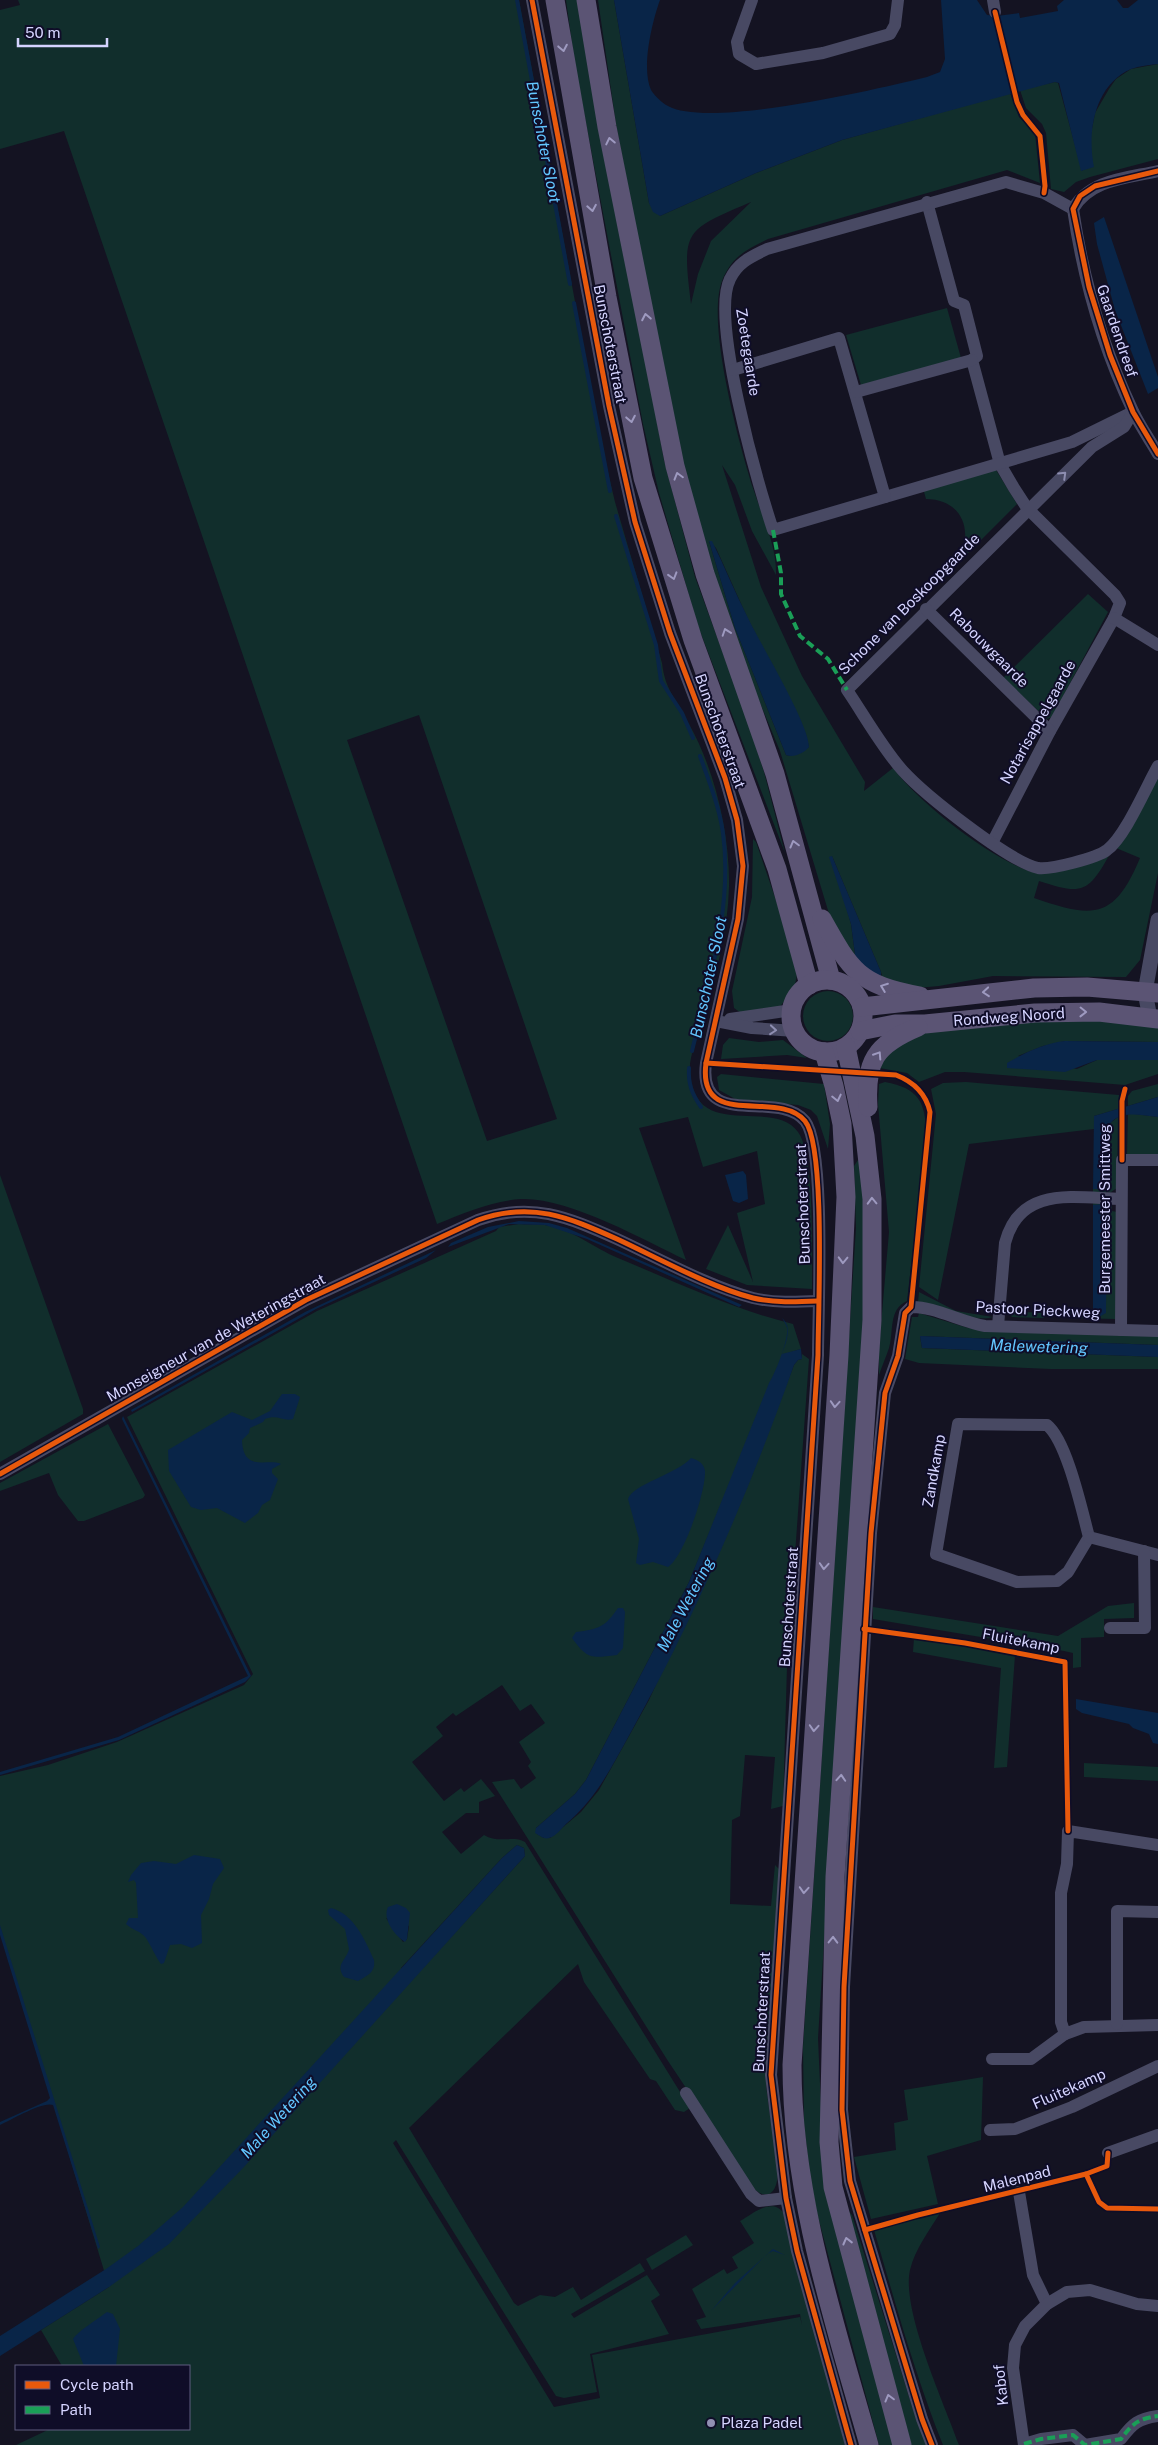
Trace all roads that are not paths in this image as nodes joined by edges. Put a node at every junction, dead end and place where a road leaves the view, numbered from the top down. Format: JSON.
{"nodes":[{"id":1,"x":532,"y":0,"type":"edge"},
{"id":2,"x":555,"y":0,"type":"edge"},
{"id":3,"x":586,"y":0,"type":"edge"},
{"id":4,"x":752,"y":0,"type":"edge"},
{"id":5,"x":898,"y":0,"type":"edge"},
{"id":6,"x":1158,"y":171,"type":"edge"},
{"id":7,"x":928,"y":202,"type":"junction"},
{"id":8,"x":1074,"y":209,"type":"junction"},
{"id":9,"x":972,"y":360,"type":"junction"},
{"id":10,"x":733,"y":370,"type":"junction"},
{"id":11,"x":856,"y":392,"type":"junction"},
{"id":12,"x":1133,"y":412,"type":"junction"},
{"id":13,"x":1158,"y":454,"type":"edge"},
{"id":14,"x":1000,"y":464,"type":"junction"},
{"id":15,"x":885,"y":497,"type":"junction"},
{"id":16,"x":1028,"y":508,"type":"junction"},
{"id":17,"x":926,"y":609,"type":"junction"},
{"id":18,"x":1114,"y":618,"type":"junction"},
{"id":19,"x":1158,"y":645,"type":"edge"},
{"id":20,"x":1050,"y":731,"type":"junction"},
{"id":21,"x":1158,"y":766,"type":"edge"},
{"id":22,"x":992,"y":843,"type":"junction"},
{"id":23,"x":806,"y":891,"type":"junction"},
{"id":24,"x":1158,"y":920,"type":"edge"},
{"id":25,"x":831,"y":980,"type":"junction"},
{"id":26,"x":809,"y":985,"type":"junction"},
{"id":27,"x":1152,"y":993,"type":"edge"},
{"id":28,"x":931,"y":998,"type":"junction"},
{"id":29,"x":862,"y":1007,"type":"junction"},
{"id":30,"x":792,"y":1010,"type":"junction"},
{"id":31,"x":1155,"y":1015,"type":"edge"},
{"id":32,"x":716,"y":1021,"type":"junction"},
{"id":33,"x":925,"y":1024,"type":"junction"},
{"id":34,"x":860,"y":1030,"type":"junction"},
{"id":35,"x":795,"y":1031,"type":"junction"},
{"id":36,"x":846,"y":1047,"type":"junction"},
{"id":37,"x":824,"y":1052,"type":"junction"},
{"id":38,"x":865,"y":1136,"type":"junction"},
{"id":39,"x":1158,"y":1160,"type":"edge"},
{"id":40,"x":1121,"y":1198,"type":"junction"},
{"id":41,"x":818,"y":1301,"type":"junction"},
{"id":42,"x":998,"y":1326,"type":"junction"},
{"id":43,"x":1121,"y":1330,"type":"junction"},
{"id":44,"x":1158,"y":1331,"type":"edge"},
{"id":45,"x":0,"y":1474,"type":"edge"},
{"id":46,"x":1089,"y":1537,"type":"junction"},
{"id":47,"x":1144,"y":1551,"type":"junction"},
{"id":48,"x":1158,"y":1555,"type":"edge"},
{"id":49,"x":1110,"y":1628,"type":"dead end"},
{"id":50,"x":1158,"y":1845,"type":"edge"},
{"id":51,"x":1158,"y":1912,"type":"edge"},
{"id":52,"x":1117,"y":2024,"type":"junction"},
{"id":53,"x":1158,"y":2025,"type":"edge"},
{"id":54,"x":1064,"y":2034,"type":"junction"},
{"id":55,"x":992,"y":2059,"type":"dead end"},
{"id":56,"x":1158,"y":2066,"type":"edge"},
{"id":57,"x":686,"y":2093,"type":"dead end"},
{"id":58,"x":990,"y":2130,"type":"dead end"},
{"id":59,"x":1158,"y":2135,"type":"edge"},
{"id":60,"x":1108,"y":2152,"type":"dead end"},
{"id":61,"x":1019,"y":2192,"type":"dead end"},
{"id":62,"x":786,"y":2198,"type":"junction"},
{"id":63,"x":1047,"y":2304,"type":"junction"},
{"id":64,"x":1158,"y":2306,"type":"edge"},
{"id":65,"x":1158,"y":2416,"type":"edge"},
{"id":66,"x":1024,"y":2444,"type":"edge"},
{"id":67,"x":851,"y":2445,"type":"edge"},
{"id":68,"x":868,"y":2445,"type":"edge"},
{"id":69,"x":902,"y":2445,"type":"edge"},
{"id":70,"x":932,"y":2445,"type":"edge"}],
"edges":[{"from":1,"to":32,"type":"street","name":"Bunschoterstraat"},
{"from":2,"to":26,"type":"main road","name":"Bunschoterstraat","one_way":true},
{"from":23,"to":3,"type":"main road","one_way":true},
{"from":4,"to":5,"type":"street"},
{"from":6,"to":8,"type":"street"},
{"from":7,"to":8,"type":"street","name":"Zoetegaarde"},
{"from":7,"to":9,"type":"street"},
{"from":7,"to":10,"type":"street","name":"Zoetegaarde"},
{"from":8,"to":12,"type":"street","name":"Gaardendreef"},
{"from":9,"to":11,"type":"street"},
{"from":9,"to":14,"type":"street"},
{"from":10,"to":11,"type":"street"},
{"from":10,"to":15,"type":"street","name":"Zoetegaarde"},
{"from":11,"to":15,"type":"street"},
{"from":12,"to":13,"type":"street","name":"Gaardendreef"},
{"from":12,"to":14,"type":"street","name":"Zoetegaarde"},
{"from":16,"to":12,"type":"street","name":"Schone van Boskoopgaarde","one_way":true},
{"from":14,"to":15,"type":"street","name":"Zoetegaarde"},
{"from":14,"to":16,"type":"street"},
{"from":16,"to":17,"type":"street","name":"Schone van Boskoopgaarde"},
{"from":16,"to":18,"type":"street","name":"Notarisappelgaarde"},
{"from":17,"to":20,"type":"street","name":"Rabouwgaarde"},
{"from":17,"to":22,"type":"street","name":"Schone van Boskoopgaarde"},
{"from":18,"to":19,"type":"street"},
{"from":18,"to":20,"type":"street","name":"Notarisappelgaarde"},
{"from":20,"to":22,"type":"street","name":"Notarisappelgaarde"},
{"from":21,"to":22,"type":"street","name":"Schone van Boskoopgaarde"},
{"from":23,"to":25,"type":"main road"},
{"from":28,"to":23,"type":"main road","one_way":true},
{"from":24,"to":27,"type":"street"},
{"from":25,"to":26,"type":"main road"},
{"from":25,"to":29,"type":"main road"},
{"from":26,"to":30,"type":"main road"},
{"from":27,"to":28,"type":"main road","name":"Rondweg Noord","one_way":true},
{"from":27,"to":31,"type":"street"},
{"from":28,"to":29,"type":"main road","name":"Rondweg Noord"},
{"from":29,"to":34,"type":"main road"},
{"from":30,"to":32,"type":"street"},
{"from":30,"to":35,"type":"main road"},
{"from":33,"to":31,"type":"main road","name":"Rondweg Noord","one_way":true},
{"from":32,"to":35,"type":"street","one_way":true},
{"from":32,"to":41,"type":"street","name":"Bunschoterstraat"},
{"from":33,"to":34,"type":"main road","name":"Rondweg Noord"},
{"from":38,"to":33,"type":"main road","one_way":true},
{"from":34,"to":36,"type":"main road"},
{"from":35,"to":37,"type":"main road"},
{"from":36,"to":37,"type":"main road"},
{"from":36,"to":38,"type":"main road"},
{"from":37,"to":68,"type":"main road","one_way":true},
{"from":69,"to":38,"type":"main road","one_way":true},
{"from":39,"to":40,"type":"street","name":"Burgemeester Smittweg"},
{"from":40,"to":42,"type":"street"},
{"from":40,"to":43,"type":"street","name":"Burgemeester Smittweg"},
{"from":41,"to":45,"type":"street","name":"Monseigneur van de Weteringstraat"},
{"from":41,"to":62,"type":"street","name":"Bunschoterstraat"},
{"from":42,"to":43,"type":"street","name":"Pastoor Pieckweg"},
{"from":42,"to":70,"type":"street","name":"Pastoor Pieckweg"},
{"from":43,"to":44,"type":"street","name":"Pastoor Pieckweg"},
{"from":46,"to":46,"type":"street","name":"Zandkamp"},
{"from":46,"to":47,"type":"street"},
{"from":47,"to":48,"type":"street"},
{"from":47,"to":49,"type":"street"},
{"from":50,"to":54,"type":"street"},
{"from":51,"to":52,"type":"street"},
{"from":52,"to":53,"type":"street"},
{"from":52,"to":54,"type":"street"},
{"from":54,"to":55,"type":"street"},
{"from":56,"to":58,"type":"street","name":"Fluitekamp"},
{"from":57,"to":62,"type":"street"},
{"from":59,"to":60,"type":"street"},
{"from":61,"to":63,"type":"street"},
{"from":62,"to":67,"type":"street","name":"Bunschoterstraat"},
{"from":63,"to":64,"type":"street","name":"Kabof"},
{"from":63,"to":66,"type":"street","name":"Kabof"},
{"from":65,"to":66,"type":"street"}]}
